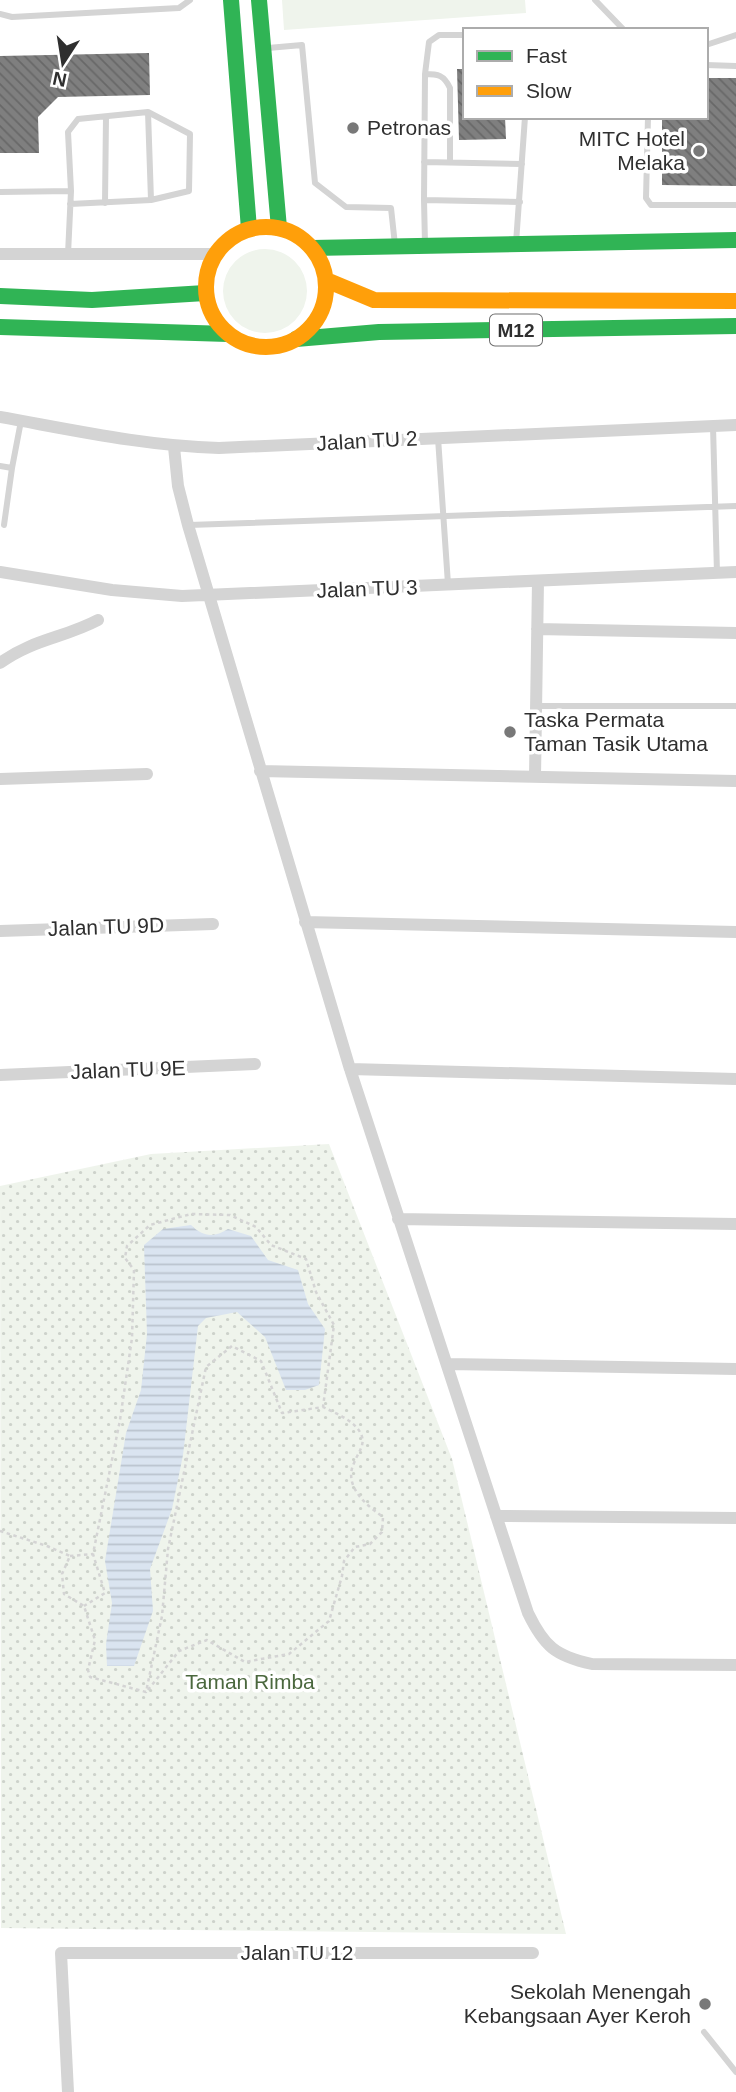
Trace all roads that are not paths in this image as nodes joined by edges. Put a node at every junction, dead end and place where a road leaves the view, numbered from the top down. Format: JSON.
{"nodes":[{"id":1,"x":190,"y":0,"type":"edge"},
{"id":2,"x":231,"y":0,"type":"edge"},
{"id":3,"x":259,"y":0,"type":"edge"},
{"id":4,"x":595,"y":0,"type":"edge"},
{"id":5,"x":0,"y":14,"type":"edge"},
{"id":6,"x":622,"y":28,"type":"edge"},
{"id":7,"x":463,"y":34,"type":"edge"},
{"id":8,"x":736,"y":35,"type":"edge"},
{"id":9,"x":708,"y":44,"type":"edge"},
{"id":10,"x":263,"y":49,"type":"junction"},
{"id":11,"x":708,"y":65,"type":"edge"},
{"id":12,"x":736,"y":66,"type":"edge"},
{"id":13,"x":425,"y":74,"type":"junction"},
{"id":14,"x":148,"y":112,"type":"junction"},
{"id":15,"x":106,"y":117,"type":"junction"},
{"id":16,"x":525,"y":119,"type":"edge"},
{"id":17,"x":648,"y":119,"type":"edge"},
{"id":18,"x":424,"y":162,"type":"junction"},
{"id":19,"x":450,"y":162,"type":"junction"},
{"id":20,"x":522,"y":164,"type":"junction"},
{"id":21,"x":71,"y":191,"type":"junction"},
{"id":22,"x":0,"y":192,"type":"edge"},
{"id":23,"x":151,"y":200,"type":"junction"},
{"id":24,"x":424,"y":200,"type":"junction"},
{"id":25,"x":520,"y":202,"type":"junction"},
{"id":26,"x":105,"y":203,"type":"junction"},
{"id":27,"x":70,"y":204,"type":"junction"},
{"id":28,"x":736,"y":205,"type":"edge"},
{"id":29,"x":279,"y":228,"type":"junction"},
{"id":30,"x":249,"y":229,"type":"junction"},
{"id":31,"x":736,"y":240,"type":"edge"},
{"id":32,"x":516,"y":244,"type":"junction"},
{"id":33,"x":425,"y":246,"type":"junction"},
{"id":34,"x":395,"y":247,"type":"junction"},
{"id":35,"x":312,"y":248,"type":"junction"},
{"id":36,"x":0,"y":254,"type":"edge"},
{"id":37,"x":68,"y":254,"type":"junction"},
{"id":38,"x":215,"y":254,"type":"junction"},
{"id":39,"x":326,"y":280,"type":"junction"},
{"id":40,"x":205,"y":293,"type":"junction"},
{"id":41,"x":0,"y":296,"type":"edge"},
{"id":42,"x":736,"y":301,"type":"edge"},
{"id":43,"x":736,"y":326,"type":"edge"},
{"id":44,"x":0,"y":327,"type":"edge"},
{"id":45,"x":228,"y":334,"type":"junction"},
{"id":46,"x":296,"y":339,"type":"junction"},
{"id":47,"x":0,"y":417,"type":"edge"},
{"id":48,"x":21,"y":421,"type":"junction"},
{"id":49,"x":736,"y":425,"type":"edge"},
{"id":50,"x":713,"y":426,"type":"junction"},
{"id":51,"x":438,"y":438,"type":"junction"},
{"id":52,"x":174,"y":447,"type":"junction"},
{"id":53,"x":0,"y":466,"type":"edge"},
{"id":54,"x":12,"y":468,"type":"junction"},
{"id":55,"x":736,"y":506,"type":"edge"},
{"id":56,"x":716,"y":507,"type":"junction"},
{"id":57,"x":443,"y":516,"type":"junction"},
{"id":58,"x":4,"y":525,"type":"dead end"},
{"id":59,"x":188,"y":525,"type":"junction"},
{"id":60,"x":0,"y":572,"type":"edge"},
{"id":61,"x":736,"y":572,"type":"edge"},
{"id":62,"x":717,"y":573,"type":"junction"},
{"id":63,"x":538,"y":581,"type":"junction"},
{"id":64,"x":449,"y":586,"type":"junction"},
{"id":65,"x":209,"y":596,"type":"junction"},
{"id":66,"x":98,"y":620,"type":"dead end"},
{"id":67,"x":537,"y":629,"type":"junction"},
{"id":68,"x":736,"y":634,"type":"edge"},
{"id":69,"x":0,"y":663,"type":"edge"},
{"id":70,"x":536,"y":706,"type":"junction"},
{"id":71,"x":736,"y":706,"type":"edge"},
{"id":72,"x":260,"y":771,"type":"junction"},
{"id":73,"x":146,"y":774,"type":"dead end"},
{"id":74,"x":535,"y":777,"type":"junction"},
{"id":75,"x":0,"y":779,"type":"edge"},
{"id":76,"x":736,"y":781,"type":"edge"},
{"id":77,"x":305,"y":922,"type":"junction"},
{"id":78,"x":213,"y":924,"type":"dead end"},
{"id":79,"x":0,"y":931,"type":"edge"},
{"id":80,"x":736,"y":932,"type":"edge"},
{"id":81,"x":256,"y":1064,"type":"dead end"},
{"id":82,"x":350,"y":1069,"type":"junction"},
{"id":83,"x":0,"y":1076,"type":"edge"},
{"id":84,"x":736,"y":1079,"type":"edge"},
{"id":85,"x":398,"y":1219,"type":"junction"},
{"id":86,"x":736,"y":1224,"type":"edge"},
{"id":87,"x":447,"y":1364,"type":"junction"},
{"id":88,"x":736,"y":1369,"type":"edge"},
{"id":89,"x":496,"y":1516,"type":"junction"},
{"id":90,"x":736,"y":1518,"type":"edge"},
{"id":91,"x":736,"y":1665,"type":"edge"},
{"id":92,"x":534,"y":1953,"type":"dead end"},
{"id":93,"x":704,"y":2032,"type":"dead end"},
{"id":94,"x":736,"y":2072,"type":"edge"},
{"id":95,"x":68,"y":2092,"type":"edge"}],
"edges":[{"from":1,"to":5,"type":"lane"},
{"from":2,"to":30,"type":"main road"},
{"from":3,"to":10,"type":"main road"},
{"from":4,"to":6,"type":"lane"},
{"from":7,"to":13,"type":"lane"},
{"from":8,"to":9,"type":"lane"},
{"from":10,"to":29,"type":"main road"},
{"from":10,"to":34,"type":"lane"},
{"from":11,"to":12,"type":"lane"},
{"from":13,"to":18,"type":"lane"},
{"from":13,"to":19,"type":"lane"},
{"from":14,"to":15,"type":"lane"},
{"from":14,"to":23,"type":"lane"},
{"from":14,"to":23,"type":"lane"},
{"from":15,"to":21,"type":"lane"},
{"from":15,"to":26,"type":"lane"},
{"from":16,"to":20,"type":"lane"},
{"from":17,"to":28,"type":"lane"},
{"from":18,"to":19,"type":"lane"},
{"from":18,"to":24,"type":"lane"},
{"from":19,"to":20,"type":"lane"},
{"from":20,"to":25,"type":"lane"},
{"from":21,"to":22,"type":"lane"},
{"from":21,"to":27,"type":"lane"},
{"from":23,"to":26,"type":"lane"},
{"from":24,"to":25,"type":"lane"},
{"from":24,"to":33,"type":"lane"},
{"from":25,"to":32,"type":"lane"},
{"from":26,"to":27,"type":"lane"},
{"from":27,"to":37,"type":"lane"},
{"from":29,"to":30,"type":"main road"},
{"from":29,"to":35,"type":"main road"},
{"from":30,"to":38,"type":"main road"},
{"from":31,"to":32,"type":"main road"},
{"from":32,"to":33,"type":"main road"},
{"from":33,"to":34,"type":"main road"},
{"from":34,"to":35,"type":"main road"},
{"from":35,"to":39,"type":"main road"},
{"from":36,"to":37,"type":"street"},
{"from":37,"to":38,"type":"street"},
{"from":38,"to":40,"type":"main road"},
{"from":39,"to":42,"type":"main road","number":"M12"},
{"from":39,"to":46,"type":"main road"},
{"from":40,"to":41,"type":"main road"},
{"from":40,"to":45,"type":"main road"},
{"from":43,"to":46,"type":"main road","number":"M12"},
{"from":44,"to":45,"type":"main road","number":"M12"},
{"from":45,"to":46,"type":"main road","number":"M12"},
{"from":47,"to":48,"type":"street","name":"Jalan TU 2"},
{"from":48,"to":52,"type":"street","name":"Jalan TU 2"},
{"from":48,"to":54,"type":"lane"},
{"from":49,"to":50,"type":"street","name":"Jalan TU 2"},
{"from":50,"to":51,"type":"street","name":"Jalan TU 2"},
{"from":50,"to":56,"type":"lane"},
{"from":51,"to":52,"type":"street","name":"Jalan TU 2"},
{"from":51,"to":57,"type":"lane"},
{"from":52,"to":59,"type":"street"},
{"from":53,"to":54,"type":"lane"},
{"from":54,"to":58,"type":"lane"},
{"from":55,"to":56,"type":"lane"},
{"from":56,"to":57,"type":"lane"},
{"from":56,"to":62,"type":"lane"},
{"from":57,"to":59,"type":"lane"},
{"from":57,"to":64,"type":"lane"},
{"from":59,"to":65,"type":"street"},
{"from":60,"to":65,"type":"street","name":"Jalan TU 3"},
{"from":61,"to":62,"type":"street","name":"Jalan TU 3"},
{"from":62,"to":63,"type":"street","name":"Jalan TU 3"},
{"from":63,"to":64,"type":"street","name":"Jalan TU 3"},
{"from":63,"to":67,"type":"street"},
{"from":64,"to":65,"type":"street","name":"Jalan TU 3"},
{"from":65,"to":72,"type":"street"},
{"from":66,"to":69,"type":"street"},
{"from":67,"to":68,"type":"street"},
{"from":67,"to":70,"type":"street"},
{"from":70,"to":71,"type":"lane"},
{"from":70,"to":74,"type":"street"},
{"from":72,"to":74,"type":"street"},
{"from":72,"to":77,"type":"street"},
{"from":73,"to":75,"type":"street"},
{"from":74,"to":76,"type":"street"},
{"from":77,"to":80,"type":"street"},
{"from":77,"to":82,"type":"street"},
{"from":78,"to":79,"type":"street","name":"Jalan TU 9D"},
{"from":81,"to":83,"type":"street","name":"Jalan TU 9E"},
{"from":82,"to":84,"type":"street"},
{"from":82,"to":85,"type":"street"},
{"from":85,"to":86,"type":"street"},
{"from":85,"to":87,"type":"street"},
{"from":87,"to":88,"type":"street"},
{"from":87,"to":89,"type":"street"},
{"from":89,"to":90,"type":"street"},
{"from":89,"to":91,"type":"street"},
{"from":92,"to":95,"type":"street","name":"Jalan TU 12"},
{"from":93,"to":94,"type":"lane"}]}
